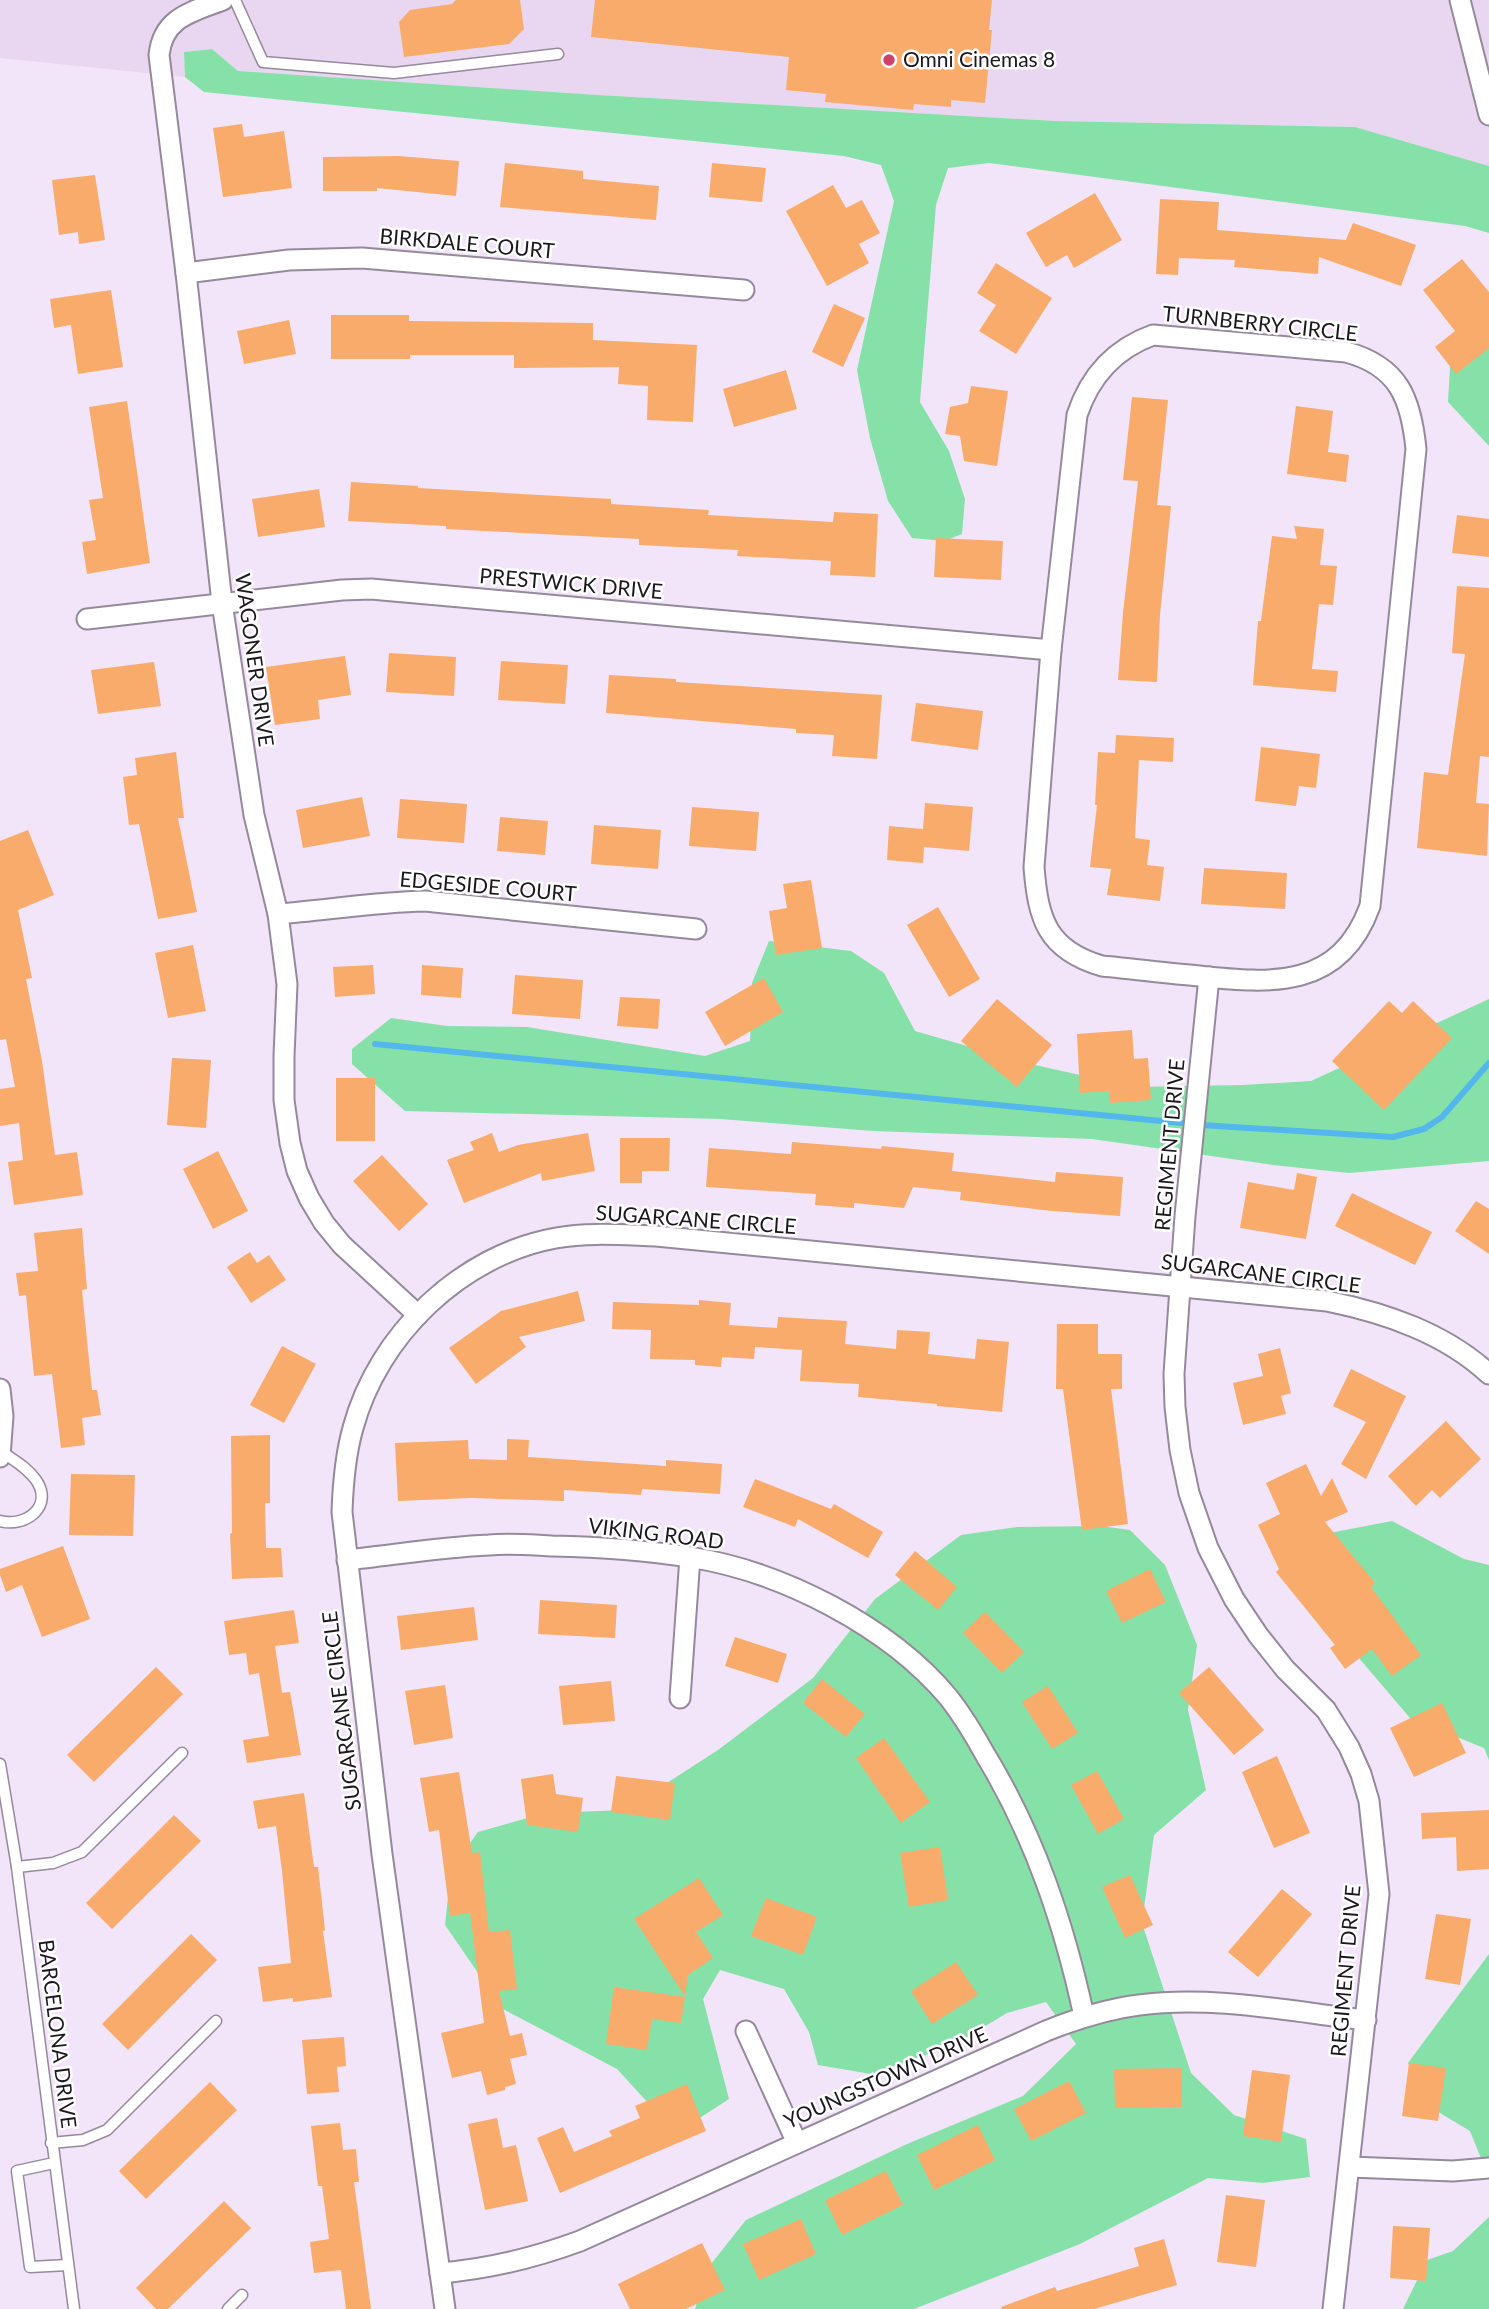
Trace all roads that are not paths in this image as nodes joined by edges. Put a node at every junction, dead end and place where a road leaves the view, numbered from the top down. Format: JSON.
{"nodes":[{"id":1,"x":223,"y":0,"type":"edge"},
{"id":2,"x":235,"y":0,"type":"edge"},
{"id":3,"x":1460,"y":0,"type":"edge"},
{"id":4,"x":558,"y":54,"type":"dead end"},
{"id":5,"x":1489,"y":116,"type":"edge"},
{"id":6,"x":186,"y":273,"type":"junction"},
{"id":7,"x":744,"y":290,"type":"dead end"},
{"id":8,"x":222,"y":603,"type":"junction"},
{"id":9,"x":87,"y":619,"type":"dead end"},
{"id":10,"x":1051,"y":650,"type":"junction"},
{"id":11,"x":278,"y":914,"type":"junction"},
{"id":12,"x":696,"y":929,"type":"dead end"},
{"id":13,"x":1209,"y":977,"type":"junction"},
{"id":14,"x":1180,"y":1287,"type":"junction"},
{"id":15,"x":418,"y":1315,"type":"junction"},
{"id":16,"x":1489,"y":1374,"type":"edge"},
{"id":17,"x":0,"y":1389,"type":"edge"},
{"id":18,"x":1,"y":1454,"type":"edge"},
{"id":19,"x":0,"y":1521,"type":"edge"},
{"id":20,"x":690,"y":1557,"type":"junction"},
{"id":21,"x":347,"y":1560,"type":"junction"},
{"id":22,"x":680,"y":1698,"type":"dead end"},
{"id":23,"x":182,"y":1753,"type":"dead end"},
{"id":24,"x":0,"y":1764,"type":"edge"},
{"id":25,"x":17,"y":1867,"type":"junction"},
{"id":26,"x":1084,"y":2016,"type":"junction"},
{"id":27,"x":1366,"y":2020,"type":"junction"},
{"id":28,"x":216,"y":2021,"type":"dead end"},
{"id":29,"x":746,"y":2031,"type":"dead end"},
{"id":30,"x":51,"y":2143,"type":"junction"},
{"id":31,"x":797,"y":2143,"type":"junction"},
{"id":32,"x":54,"y":2164,"type":"junction"},
{"id":33,"x":1350,"y":2167,"type":"junction"},
{"id":34,"x":1489,"y":2168,"type":"edge"},
{"id":35,"x":68,"y":2265,"type":"junction"},
{"id":36,"x":440,"y":2273,"type":"junction"},
{"id":37,"x":242,"y":2295,"type":"dead end"},
{"id":38,"x":74,"y":2309,"type":"edge"},
{"id":39,"x":228,"y":2309,"type":"edge"},
{"id":40,"x":445,"y":2309,"type":"edge"},
{"id":41,"x":1333,"y":2309,"type":"edge"}],
"edges":[{"from":1,"to":6,"type":"street","name":"WAGONER DRIVE"},
{"from":2,"to":4,"type":"lane"},
{"from":3,"to":5,"type":"street"},
{"from":6,"to":7,"type":"street","name":"BIRKDALE COURT"},
{"from":6,"to":8,"type":"street","name":"WAGONER DRIVE"},
{"from":8,"to":9,"type":"street","name":"PRESTWICK DRIVE"},
{"from":8,"to":10,"type":"street","name":"PRESTWICK DRIVE"},
{"from":8,"to":11,"type":"street","name":"WAGONER DRIVE"},
{"from":10,"to":13,"type":"street","name":"TURNBERRY CIRCLE"},
{"from":10,"to":13,"type":"street","name":"TURNBERRY CIRCLE"},
{"from":11,"to":12,"type":"street","name":"EDGESIDE COURT"},
{"from":11,"to":15,"type":"street","name":"WAGONER DRIVE"},
{"from":13,"to":14,"type":"street","name":"REGIMENT DRIVE"},
{"from":14,"to":15,"type":"street","name":"SUGARCANE CIRCLE"},
{"from":14,"to":16,"type":"street","name":"SUGARCANE CIRCLE"},
{"from":14,"to":27,"type":"street","name":"REGIMENT DRIVE"},
{"from":15,"to":21,"type":"street","name":"SUGARCANE CIRCLE"},
{"from":17,"to":18,"type":"street"},
{"from":18,"to":19,"type":"lane"},
{"from":20,"to":21,"type":"street","name":"VIKING ROAD"},
{"from":20,"to":22,"type":"street"},
{"from":20,"to":26,"type":"street","name":"VIKING ROAD"},
{"from":21,"to":36,"type":"street","name":"SUGARCANE CIRCLE"},
{"from":23,"to":25,"type":"lane"},
{"from":24,"to":25,"type":"lane","name":"BARCELONA DRIVE"},
{"from":25,"to":30,"type":"lane","name":"BARCELONA DRIVE"},
{"from":26,"to":27,"type":"street","name":"YOUNGSTOWN DRIVE"},
{"from":26,"to":31,"type":"street","name":"YOUNGSTOWN DRIVE"},
{"from":27,"to":33,"type":"street","name":"REGIMENT DRIVE"},
{"from":28,"to":30,"type":"lane"},
{"from":29,"to":31,"type":"street"},
{"from":30,"to":32,"type":"lane","name":"BARCELONA DRIVE"},
{"from":31,"to":36,"type":"street","name":"YOUNGSTOWN DRIVE"},
{"from":32,"to":35,"type":"lane","name":"BARCELONA DRIVE"},
{"from":32,"to":35,"type":"lane"},
{"from":33,"to":34,"type":"street"},
{"from":33,"to":41,"type":"street","name":"REGIMENT DRIVE"},
{"from":35,"to":38,"type":"lane","name":"BARCELONA DRIVE"},
{"from":36,"to":40,"type":"street","name":"SUGARCANE CIRCLE"},
{"from":37,"to":39,"type":"lane"}]}
